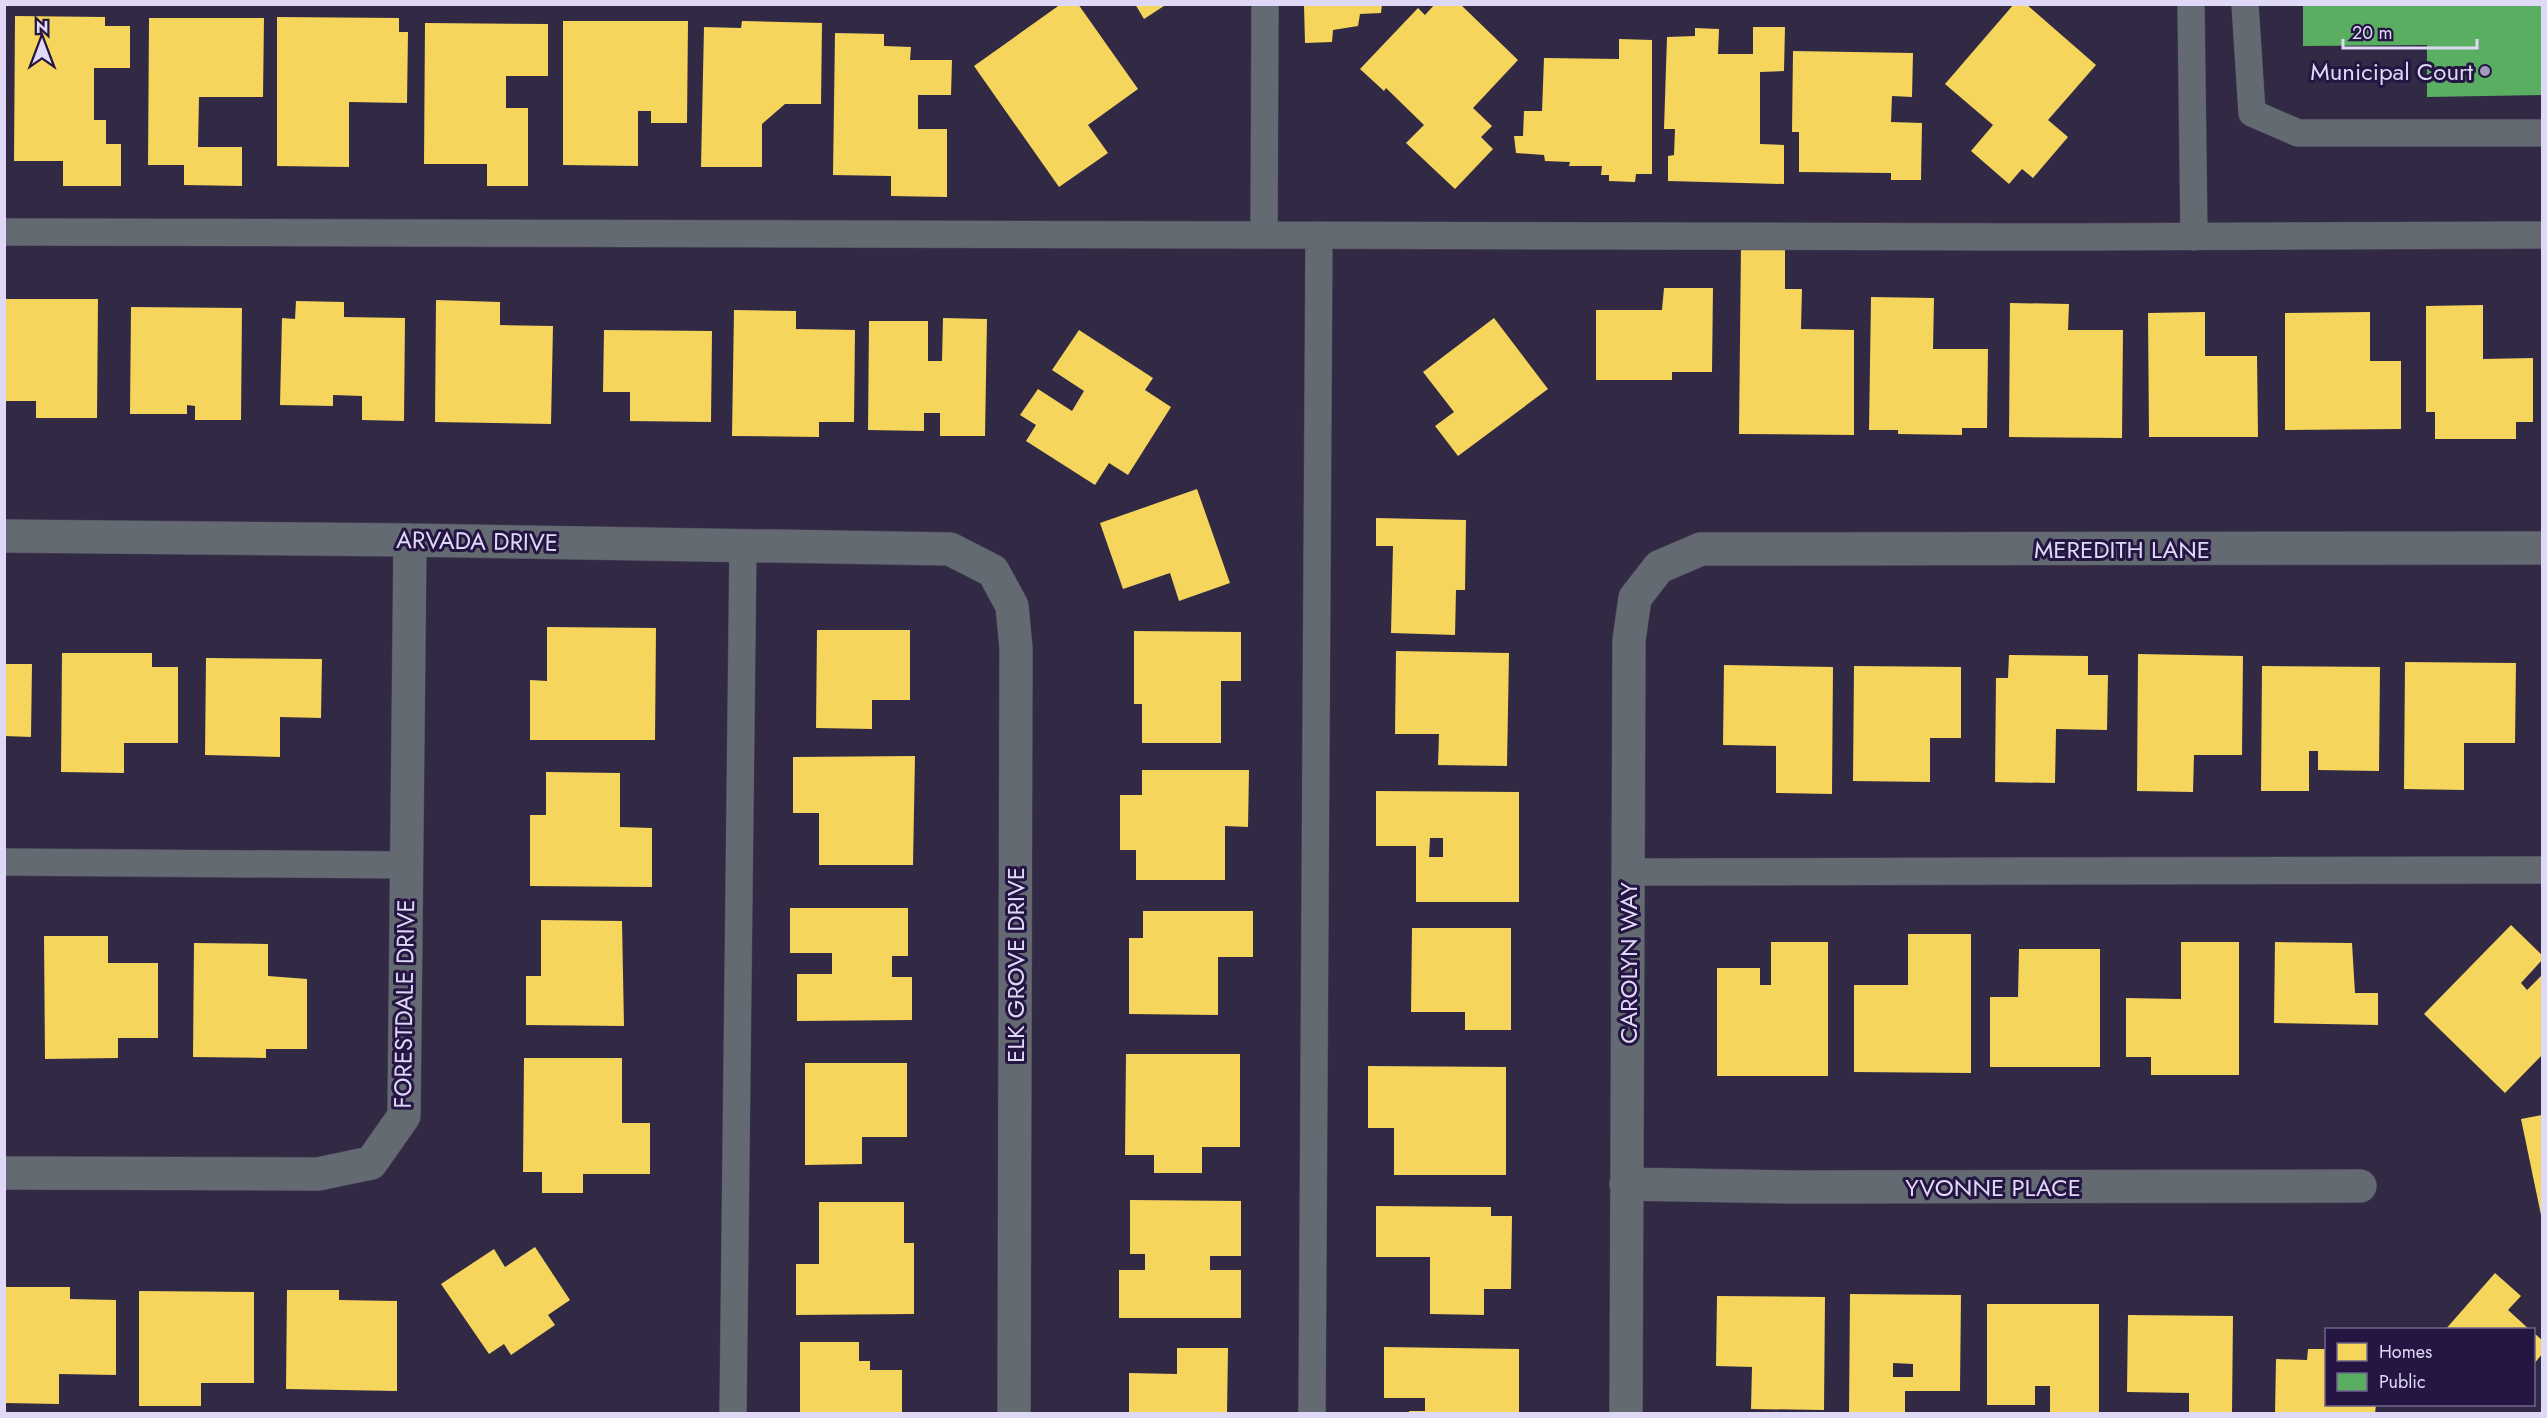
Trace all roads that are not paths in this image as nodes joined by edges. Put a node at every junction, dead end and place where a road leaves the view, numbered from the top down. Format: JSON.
{"nodes":[{"id":1,"x":1265,"y":4,"type":"edge"},
{"id":2,"x":2191,"y":4,"type":"edge"},
{"id":3,"x":2245,"y":4,"type":"edge"},
{"id":4,"x":2542,"y":133,"type":"edge"},
{"id":5,"x":4,"y":232,"type":"edge"},
{"id":6,"x":1264,"y":235,"type":"junction"},
{"id":7,"x":1319,"y":235,"type":"junction"},
{"id":8,"x":2542,"y":235,"type":"edge"},
{"id":9,"x":2194,"y":237,"type":"junction"},
{"id":10,"x":4,"y":536,"type":"edge"},
{"id":11,"x":410,"y":540,"type":"junction"},
{"id":12,"x":743,"y":545,"type":"junction"},
{"id":13,"x":950,"y":549,"type":"joint"},
{"id":14,"x":1701,"y":549,"type":"joint"},
{"id":15,"x":2542,"y":549,"type":"edge"},
{"id":16,"x":4,"y":862,"type":"edge"},
{"id":17,"x":407,"y":865,"type":"junction"},
{"id":18,"x":2542,"y":870,"type":"edge"},
{"id":19,"x":1628,"y":872,"type":"junction"},
{"id":20,"x":4,"y":1173,"type":"edge"},
{"id":21,"x":1626,"y":1184,"type":"junction"},
{"id":22,"x":2360,"y":1186,"type":"dead end"},
{"id":23,"x":733,"y":1413,"type":"edge"},
{"id":24,"x":1014,"y":1413,"type":"edge"},
{"id":25,"x":1312,"y":1413,"type":"edge"},
{"id":26,"x":1626,"y":1413,"type":"edge"}],
"edges":[{"from":1,"to":6,"type":"lane"},
{"from":2,"to":9,"type":"lane"},
{"from":3,"to":4,"type":"lane"},
{"from":5,"to":6,"type":"lane"},
{"from":6,"to":7,"type":"lane"},
{"from":7,"to":9,"type":"lane"},
{"from":7,"to":25,"type":"lane"},
{"from":8,"to":9,"type":"lane"},
{"from":10,"to":11,"type":"street","name":"ARVADA DRIVE"},
{"from":11,"to":12,"type":"street","name":"ARVADA DRIVE"},
{"from":11,"to":17,"type":"street","name":"FORESTDALE DRIVE"},
{"from":12,"to":13,"type":"street","name":"ARVADA DRIVE"},
{"from":12,"to":23,"type":"lane"},
{"from":13,"to":24,"type":"street","name":"ELK GROVE DRIVE"},
{"from":14,"to":15,"type":"street","name":"MEREDITH LANE"},
{"from":14,"to":19,"type":"street","name":"CAROLYN WAY"},
{"from":16,"to":17,"type":"lane"},
{"from":17,"to":20,"type":"street","name":"FORESTDALE DRIVE"},
{"from":18,"to":19,"type":"lane"},
{"from":19,"to":21,"type":"street","name":"CAROLYN WAY"},
{"from":21,"to":22,"type":"street","name":"YVONNE PLACE"},
{"from":21,"to":26,"type":"street","name":"CAROLYN WAY"}]}
